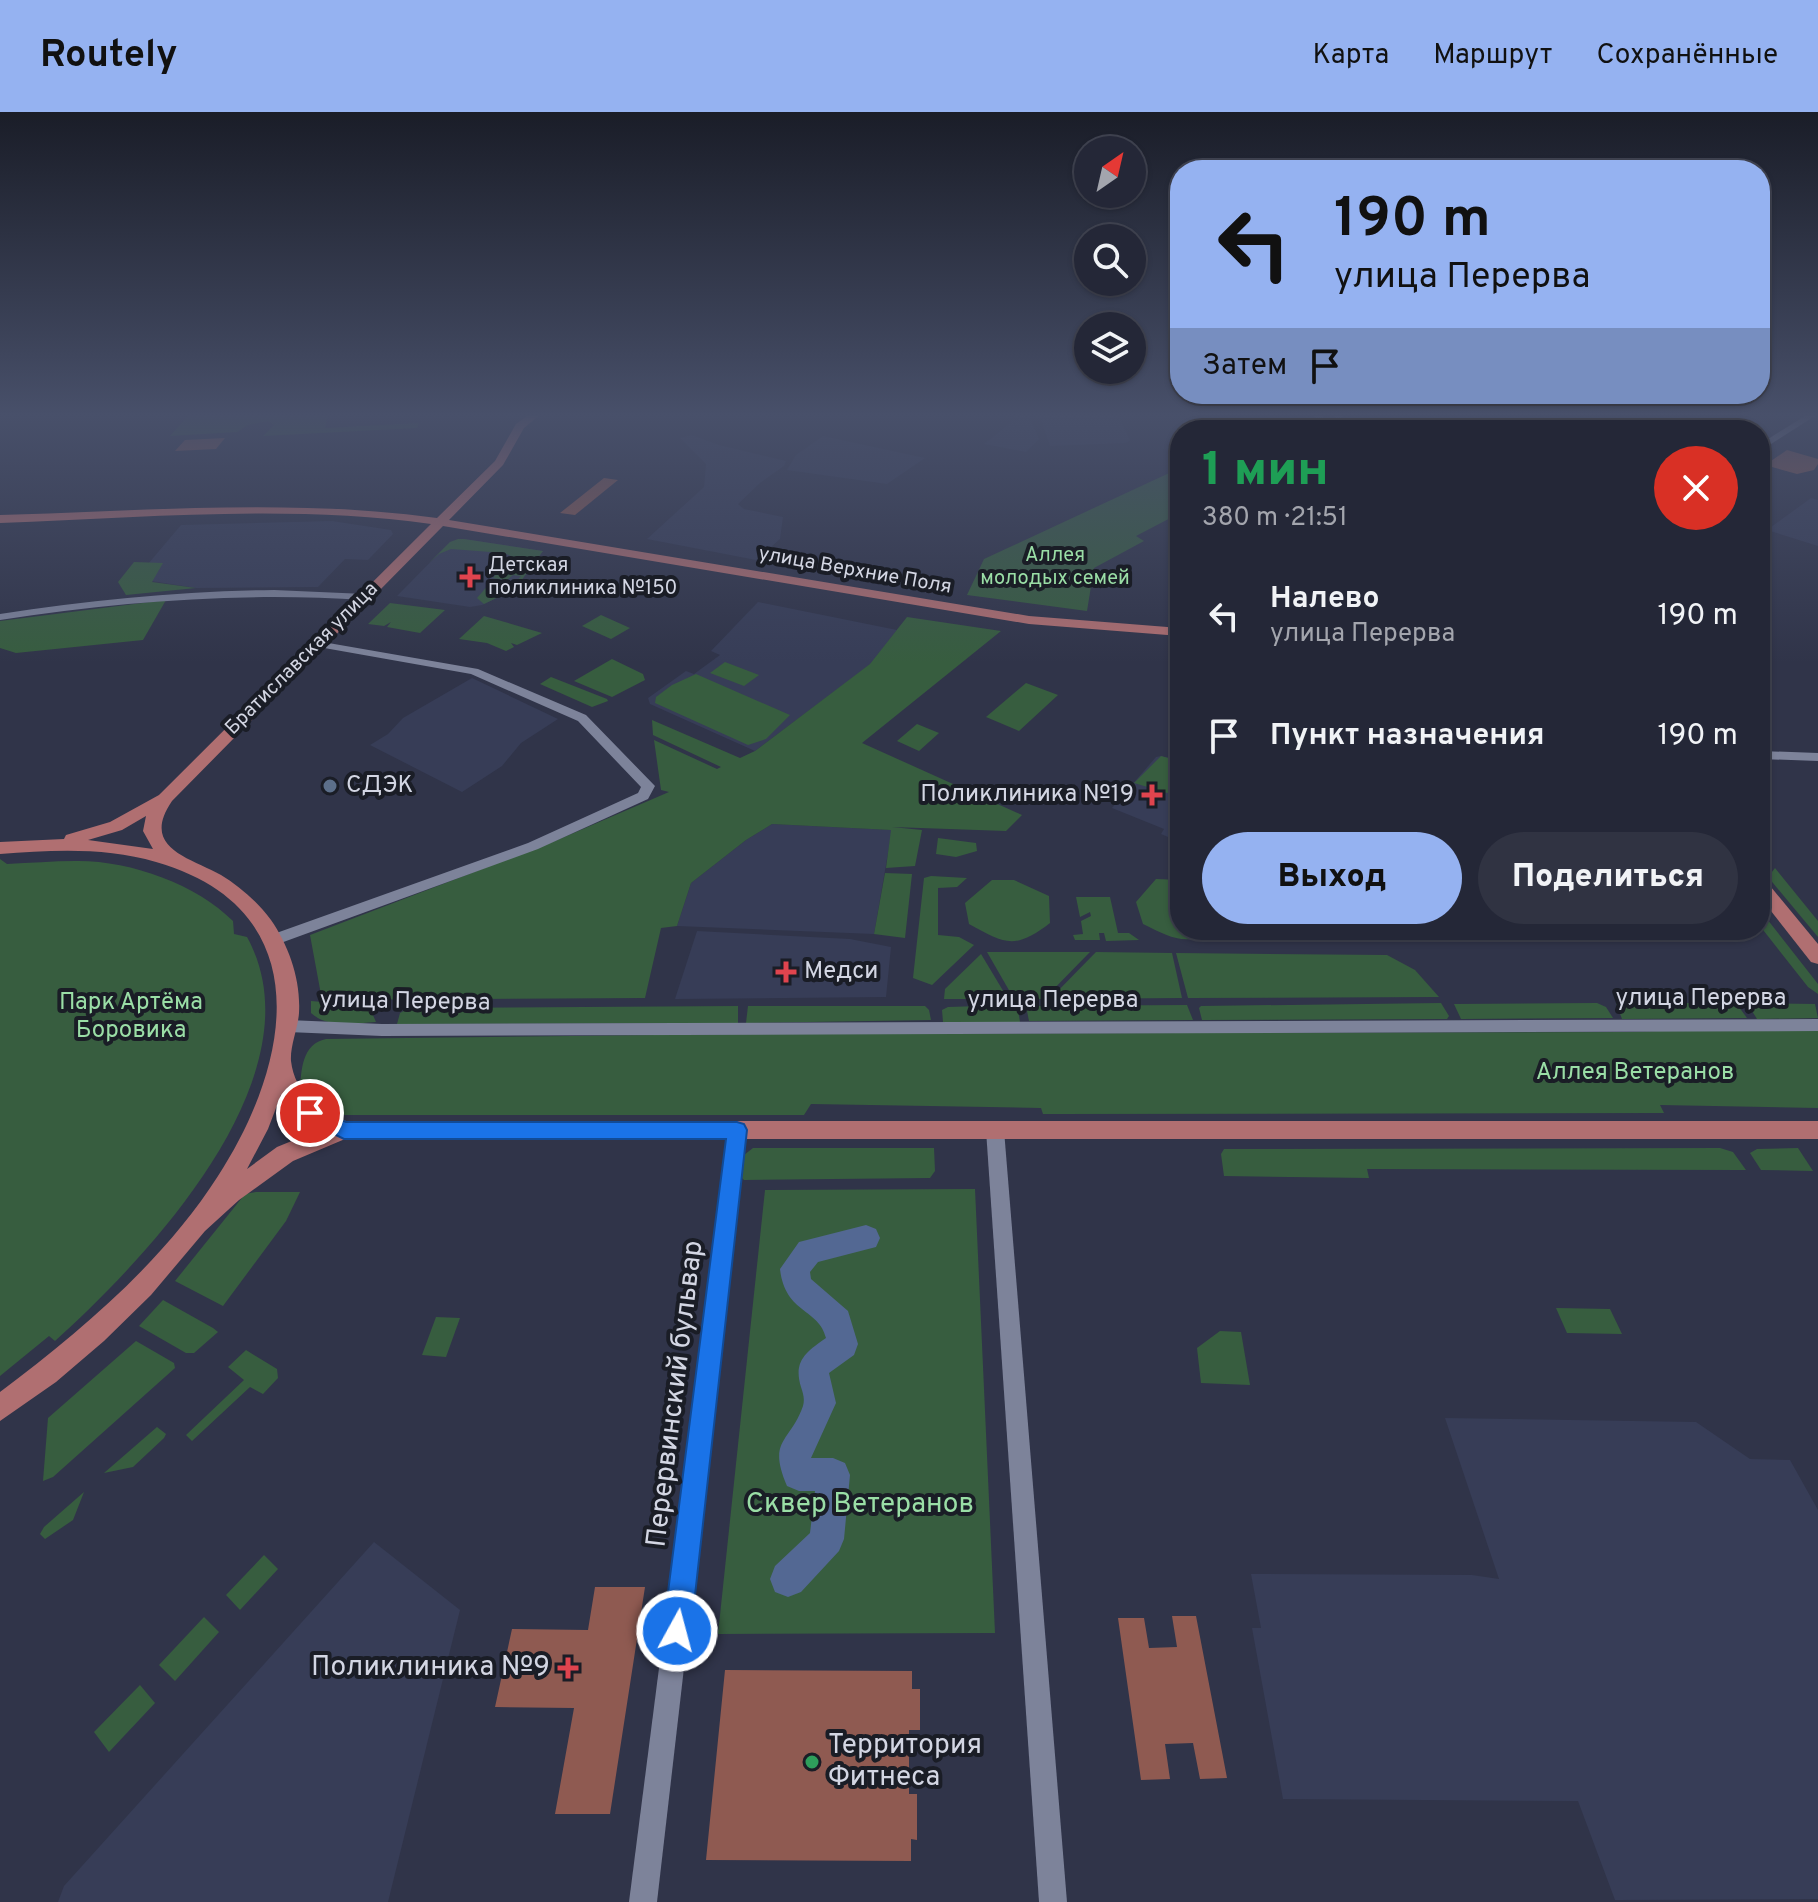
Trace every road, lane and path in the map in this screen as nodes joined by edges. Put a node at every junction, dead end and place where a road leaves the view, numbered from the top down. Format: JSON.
{"nodes":[{"id":1,"x":464,"y":497,"type":"edge"},
{"id":2,"x":0,"y":519,"type":"edge"},
{"id":3,"x":439,"y":520,"type":"junction"},
{"id":4,"x":365,"y":597,"type":"junction"},
{"id":5,"x":0,"y":617,"type":"edge"},
{"id":6,"x":1170,"y":631,"type":"edge"},
{"id":7,"x":317,"y":644,"type":"junction"},
{"id":8,"x":1770,"y":755,"type":"edge"},
{"id":9,"x":1818,"y":757,"type":"edge"},
{"id":10,"x":166,"y":797,"type":"junction"},
{"id":11,"x":49,"y":845,"type":"junction"},
{"id":12,"x":0,"y":848,"type":"edge"},
{"id":13,"x":177,"y":862,"type":"junction"},
{"id":14,"x":1770,"y":897,"type":"edge"},
{"id":15,"x":273,"y":940,"type":"junction"},
{"id":16,"x":1818,"y":957,"type":"edge"},
{"id":17,"x":1818,"y":1025,"type":"edge"},
{"id":18,"x":288,"y":1026,"type":"junction"},
{"id":19,"x":283,"y":1058,"type":"junction"},
{"id":20,"x":344,"y":1130,"type":"junction"},
{"id":21,"x":737,"y":1130,"type":"junction"},
{"id":22,"x":995,"y":1130,"type":"junction"},
{"id":23,"x":1818,"y":1130,"type":"edge"},
{"id":24,"x":193,"y":1227,"type":"junction"},
{"id":25,"x":0,"y":1408,"type":"edge"},
{"id":26,"x":643,"y":1902,"type":"edge"},
{"id":27,"x":1053,"y":1902,"type":"edge"}],
"edges":[{"from":1,"to":3,"type":"main road","name":"Братиславская улица"},
{"from":2,"to":3,"type":"main road","name":"улица Верхние Поля"},
{"from":3,"to":4,"type":"main road","name":"Братиславская улица"},
{"from":3,"to":6,"type":"main road","name":"улица Верхние Поля"},
{"from":4,"to":5,"type":"street"},
{"from":4,"to":7,"type":"main road","name":"Братиславская улица"},
{"from":7,"to":10,"type":"main road","name":"Братиславская улица"},
{"from":7,"to":15,"type":"street"},
{"from":8,"to":9,"type":"street"},
{"from":10,"to":11,"type":"main road","name":"Братиславская улица"},
{"from":10,"to":13,"type":"main road","name":"Братиславская улица"},
{"from":11,"to":12,"type":"main road","name":"Братиславская улица"},
{"from":11,"to":13,"type":"main road","name":"Братиславская улица"},
{"from":13,"to":15,"type":"main road","name":"Братиславская улица"},
{"from":14,"to":16,"type":"main road"},
{"from":15,"to":18,"type":"main road","name":"Братиславская улица"},
{"from":17,"to":18,"type":"street","name":"улица Перерва"},
{"from":18,"to":19,"type":"main road","name":"Братиславская улица"},
{"from":19,"to":20,"type":"main road"},
{"from":19,"to":24,"type":"main road","name":"Братиславская улица"},
{"from":20,"to":21,"type":"main road"},
{"from":20,"to":24,"type":"main road"},
{"from":21,"to":22,"type":"main road"},
{"from":21,"to":26,"type":"street","name":"Перервинский бульвар"},
{"from":22,"to":23,"type":"main road"},
{"from":22,"to":27,"type":"street"},
{"from":24,"to":25,"type":"main road","name":"Братиславская улица"}]}
